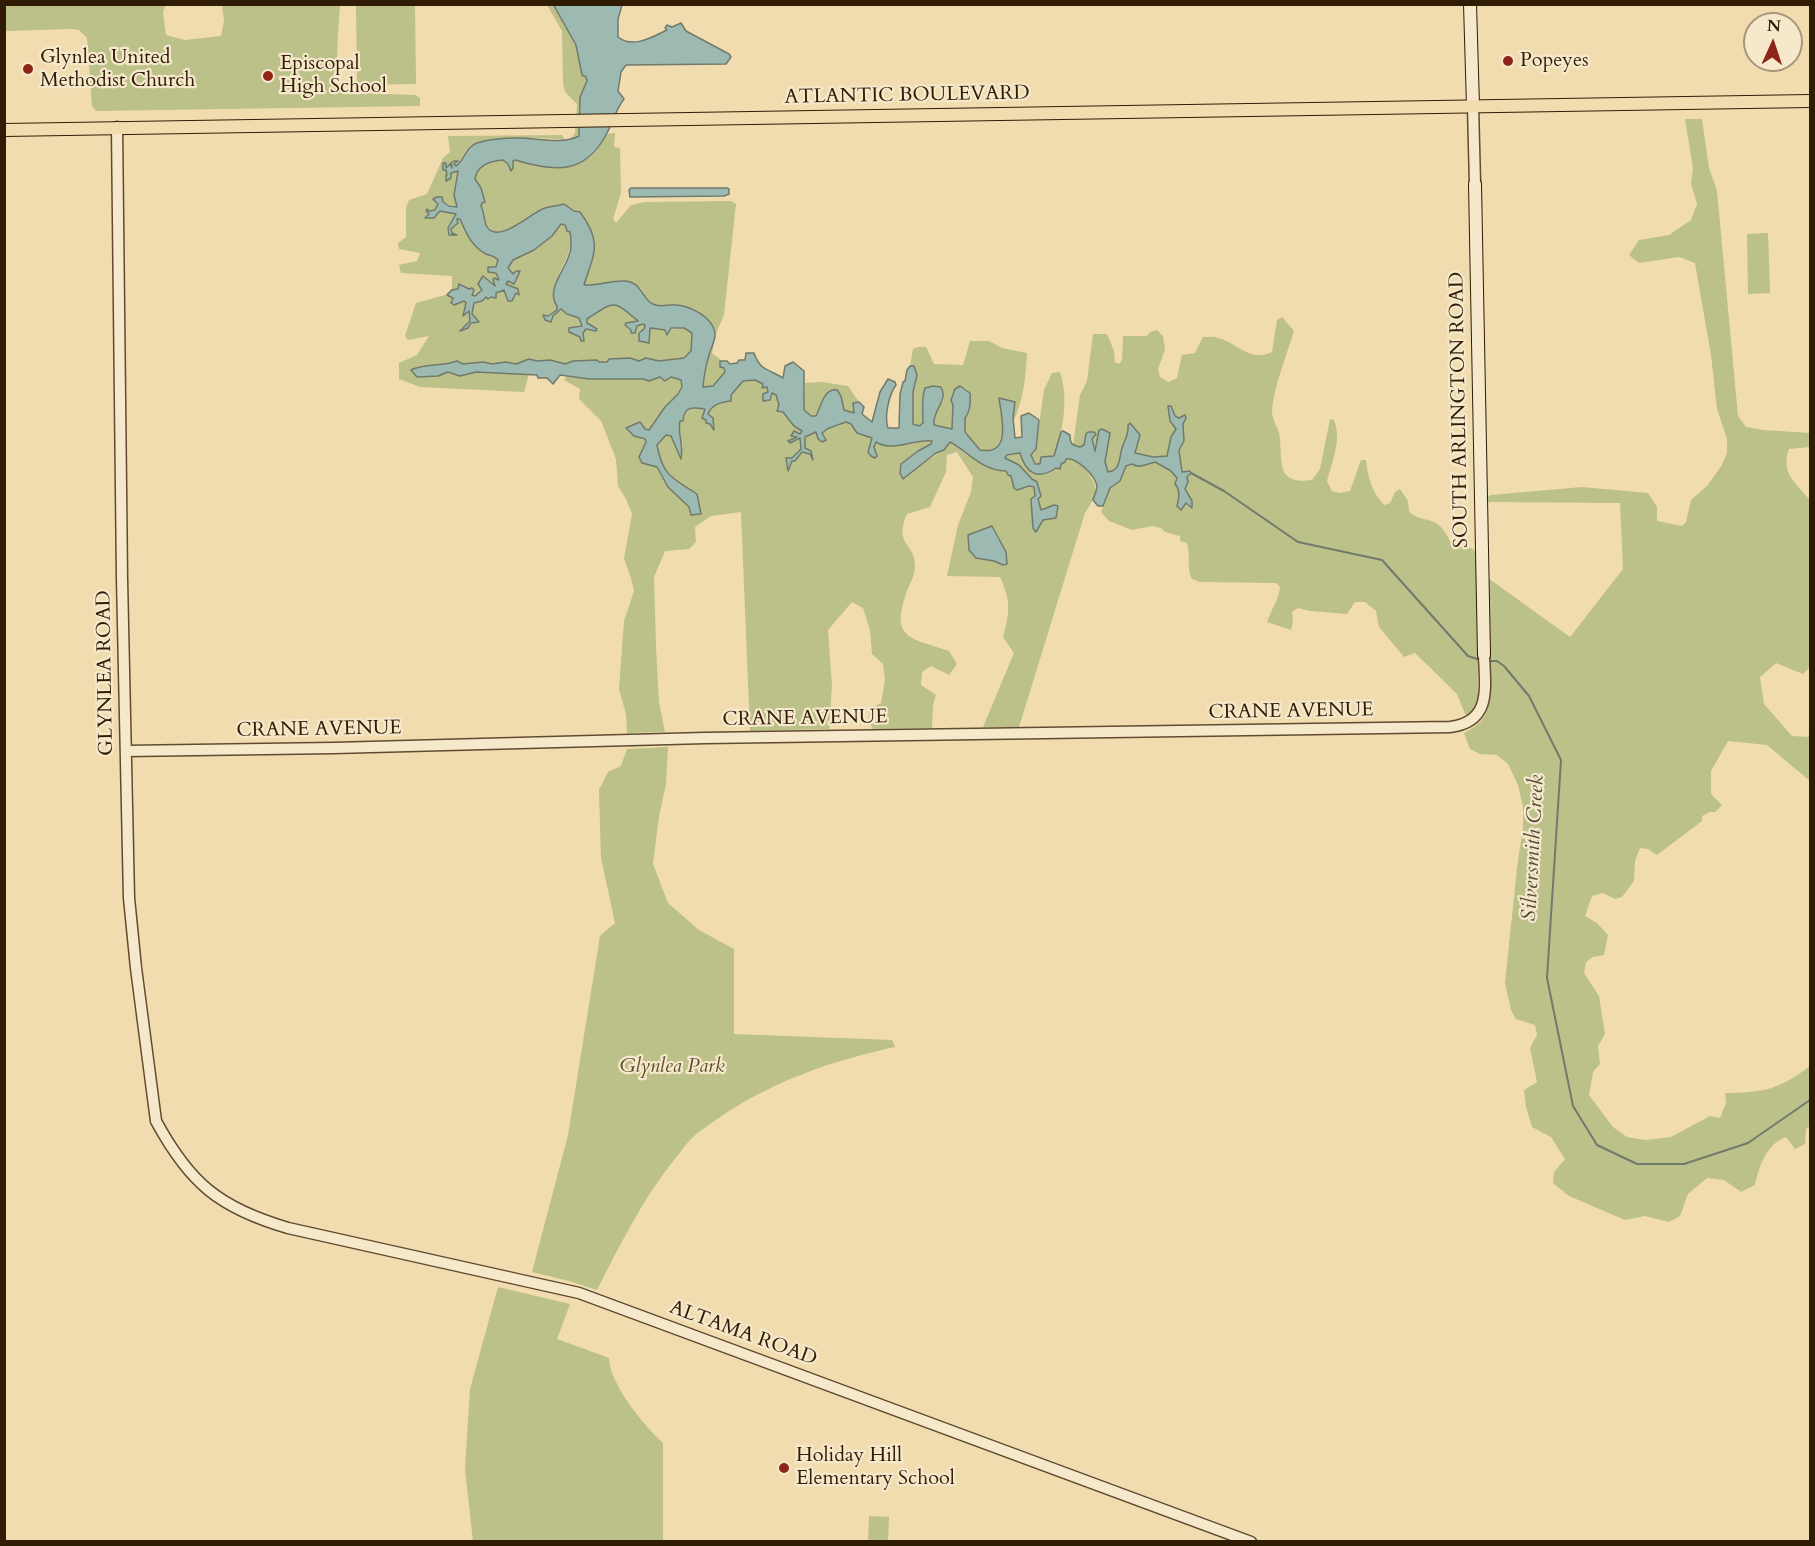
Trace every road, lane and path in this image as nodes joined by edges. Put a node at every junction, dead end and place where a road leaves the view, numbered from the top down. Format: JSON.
{"nodes":[{"id":1,"x":1470,"y":4,"type":"edge"},
{"id":2,"x":1810,"y":101,"type":"edge"},
{"id":3,"x":1473,"y":106,"type":"junction"},
{"id":4,"x":117,"y":127,"type":"junction"},
{"id":5,"x":4,"y":130,"type":"edge"},
{"id":6,"x":1475,"y":184,"type":"joint"},
{"id":7,"x":1484,"y":660,"type":"joint"},
{"id":8,"x":1480,"y":712,"type":"joint"},
{"id":9,"x":126,"y":751,"type":"junction"},
{"id":10,"x":214,"y":1195,"type":"joint"},
{"id":11,"x":1251,"y":1542,"type":"edge"}],
"edges":[{"from":1,"to":3,"type":"main road"},
{"from":2,"to":3,"type":"main road","name":"ATLANTIC BOULEVARD"},
{"from":3,"to":4,"type":"main road","name":"ATLANTIC BOULEVARD"},
{"from":3,"to":6,"type":"street","name":"SOUTH ARLINGTON ROAD"},
{"from":4,"to":5,"type":"main road","name":"ATLANTIC BOULEVARD"},
{"from":4,"to":9,"type":"street","name":"GLYNLEA ROAD"},
{"from":6,"to":7,"type":"main road","name":"SOUTH ARLINGTON ROAD"},
{"from":7,"to":8,"type":"street","name":"SOUTH ARLINGTON ROAD"},
{"from":8,"to":9,"type":"street","name":"CRANE AVENUE"},
{"from":9,"to":10,"type":"street","name":"GLYNLEA ROAD"},
{"from":10,"to":11,"type":"street","name":"ALTAMA ROAD"}]}
